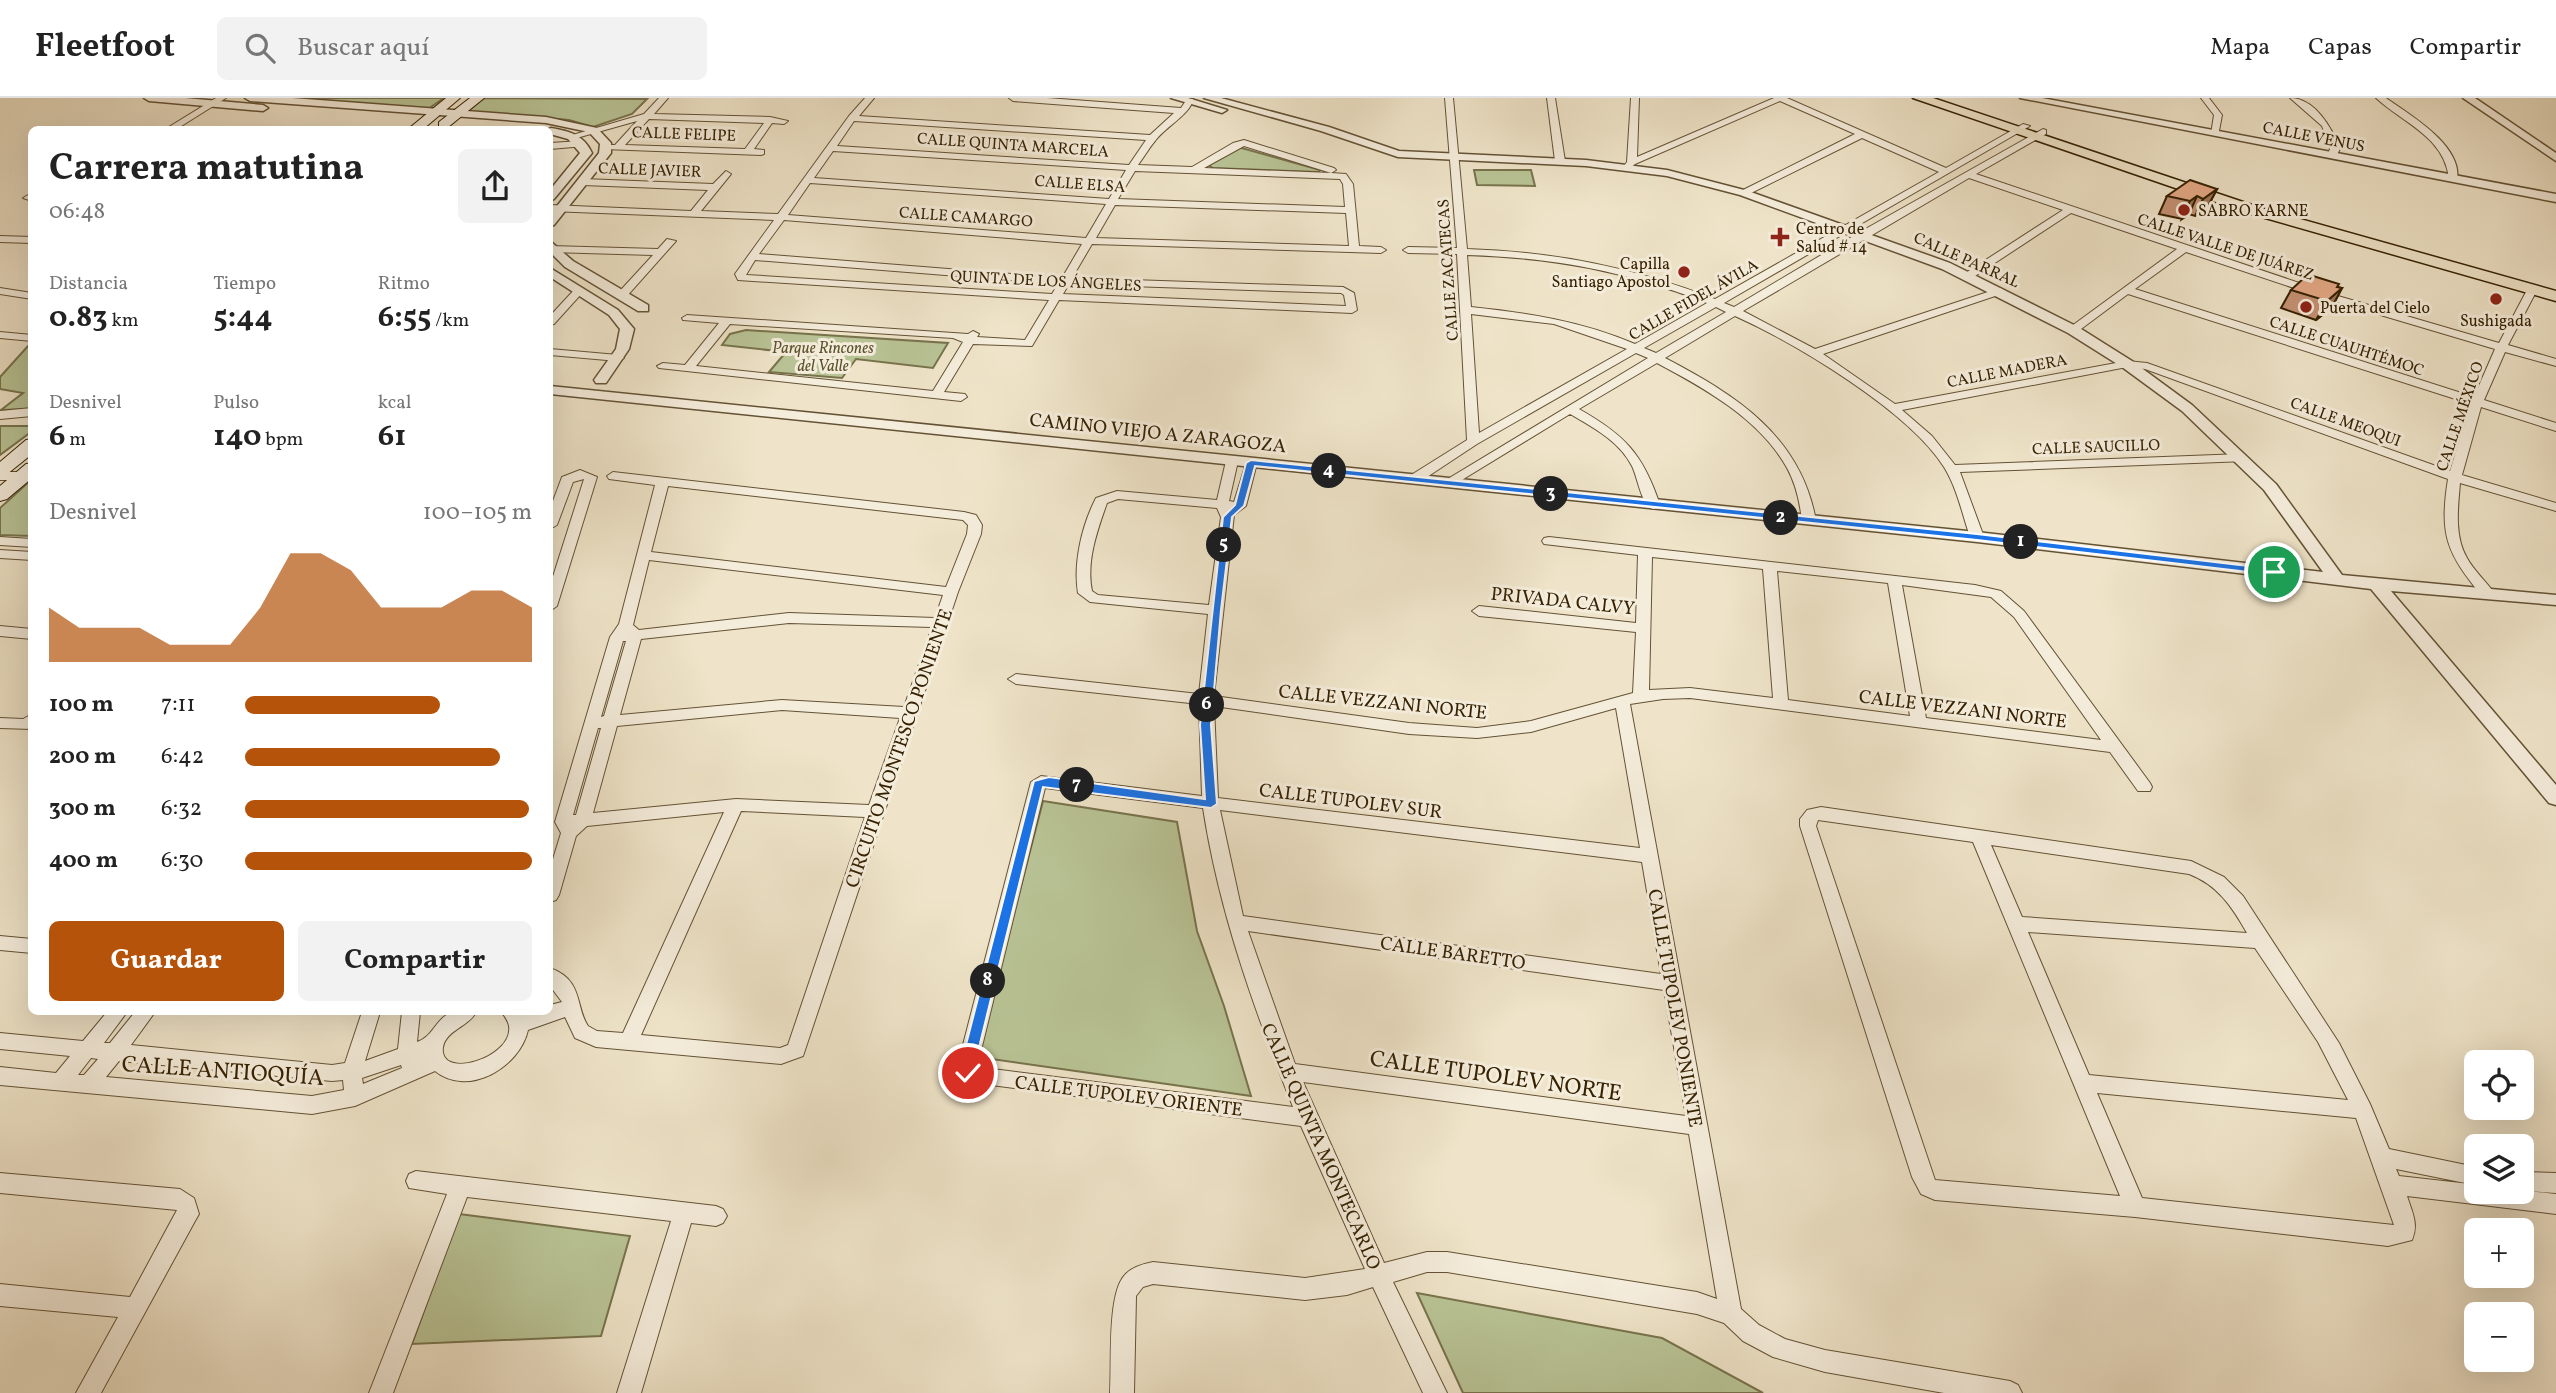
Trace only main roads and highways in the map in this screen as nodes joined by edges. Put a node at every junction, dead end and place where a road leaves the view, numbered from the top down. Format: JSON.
{"nodes":[{"id":1,"x":454,"y":98,"type":"edge"},
{"id":2,"x":478,"y":98,"type":"edge"},
{"id":3,"x":1920,"y":98,"type":"edge"},
{"id":4,"x":1945,"y":98,"type":"edge"},
{"id":5,"x":448,"y":121,"type":"edge"},
{"id":6,"x":418,"y":126,"type":"edge"},
{"id":7,"x":2029,"y":132,"type":"junction"},
{"id":8,"x":2556,"y":285,"type":"edge"},
{"id":9,"x":2556,"y":296,"type":"edge"},
{"id":10,"x":28,"y":450,"type":"edge"},
{"id":11,"x":9,"y":480,"type":"edge"}],
"edges":[{"from":1,"to":6,"type":"main road"},
{"from":2,"to":5,"type":"main road"},
{"from":3,"to":7,"type":"main road"},
{"from":4,"to":7,"type":"main road"},
{"from":7,"to":8,"type":"main road"},
{"from":7,"to":9,"type":"main road"},
{"from":10,"to":11,"type":"main road"}]}
